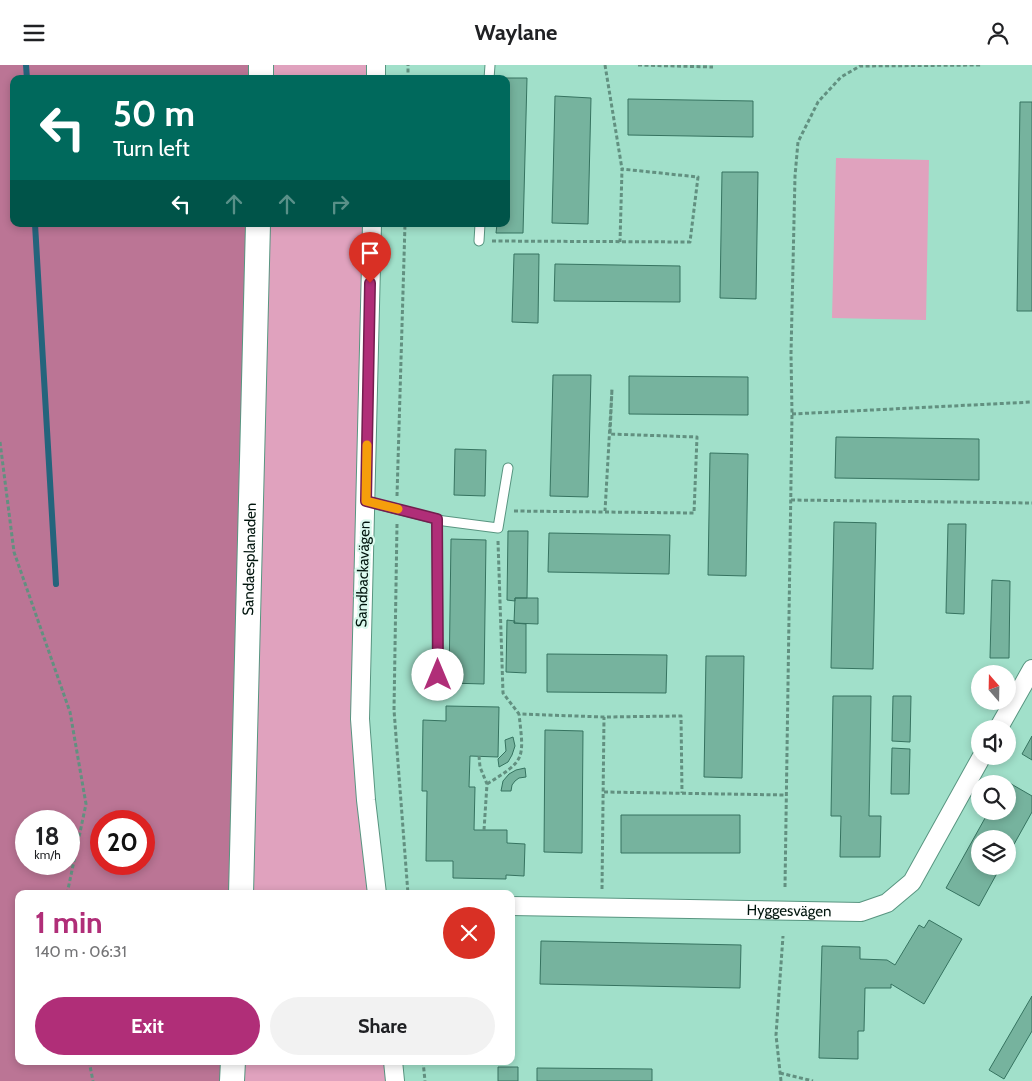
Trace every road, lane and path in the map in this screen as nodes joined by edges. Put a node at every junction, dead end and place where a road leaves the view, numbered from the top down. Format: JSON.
{"nodes":[{"id":1,"x":605,"y":65,"type":"edge"},
{"id":2,"x":638,"y":65,"type":"edge"},
{"id":3,"x":860,"y":65,"type":"edge"},
{"id":4,"x":981,"y":65,"type":"edge"},
{"id":5,"x":713,"y":67,"type":"dead end"},
{"id":6,"x":622,"y":169,"type":"junction"},
{"id":7,"x":258,"y":227,"type":"edge"},
{"id":8,"x":372,"y":227,"type":"edge"},
{"id":9,"x":405,"y":227,"type":"edge"},
{"id":10,"x":480,"y":227,"type":"edge"},
{"id":11,"x":479,"y":241,"type":"joint"},
{"id":12,"x":620,"y":242,"type":"junction"},
{"id":13,"x":1032,"y":401,"type":"edge"},
{"id":14,"x":792,"y":414,"type":"junction"},
{"id":15,"x":0,"y":442,"type":"edge"},
{"id":16,"x":508,"y":468,"type":"dead end"},
{"id":17,"x":397,"y":499,"type":"dead end"},
{"id":18,"x":791,"y":500,"type":"junction"},
{"id":19,"x":366,"y":501,"type":"junction"},
{"id":20,"x":1032,"y":503,"type":"edge"},
{"id":21,"x":501,"y":511,"type":"junction"},
{"id":22,"x":605,"y":511,"type":"junction"},
{"id":23,"x":397,"y":518,"type":"dead end"},
{"id":24,"x":437,"y":519,"type":"junction"},
{"id":25,"x":498,"y":528,"type":"junction"},
{"id":26,"x":1032,"y":669,"type":"edge"},
{"id":27,"x":438,"y":675,"type":"dead end"},
{"id":28,"x":519,"y":714,"type":"junction"},
{"id":29,"x":604,"y":717,"type":"junction"},
{"id":30,"x":1003,"y":720,"type":"edge"},
{"id":31,"x":479,"y":756,"type":"dead end"},
{"id":32,"x":977,"y":765,"type":"edge"},
{"id":33,"x":487,"y":784,"type":"junction"},
{"id":34,"x":604,"y":792,"type":"junction"},
{"id":35,"x":682,"y":793,"type":"junction"},
{"id":36,"x":786,"y":795,"type":"junction"},
{"id":37,"x":484,"y":830,"type":"dead end"},
{"id":38,"x":785,"y":887,"type":"dead end"},
{"id":39,"x":68,"y":890,"type":"edge"},
{"id":40,"x":241,"y":890,"type":"edge"},
{"id":41,"x":377,"y":890,"type":"edge"},
{"id":42,"x":408,"y":890,"type":"edge"},
{"id":43,"x":515,"y":906,"type":"edge"},
{"id":44,"x":602,"y":908,"type":"junction"},
{"id":45,"x":783,"y":936,"type":"dead end"},
{"id":46,"x":90,"y":1065,"type":"edge"},
{"id":47,"x":233,"y":1065,"type":"edge"},
{"id":48,"x":393,"y":1065,"type":"edge"},
{"id":49,"x":424,"y":1065,"type":"edge"},
{"id":50,"x":780,"y":1073,"type":"junction"},
{"id":51,"x":93,"y":1081,"type":"edge"},
{"id":52,"x":232,"y":1081,"type":"edge"},
{"id":53,"x":395,"y":1081,"type":"edge"},
{"id":54,"x":425,"y":1081,"type":"edge"},
{"id":55,"x":780,"y":1081,"type":"edge"},
{"id":56,"x":814,"y":1081,"type":"edge"}],
"edges":[{"from":1,"to":6,"type":"path"},
{"from":2,"to":5,"type":"path"},
{"from":3,"to":4,"type":"path"},
{"from":3,"to":14,"type":"path"},
{"from":6,"to":12,"type":"path"},
{"from":6,"to":12,"type":"path"},
{"from":7,"to":40,"type":"main road","name":"Sandaesplanaden"},
{"from":8,"to":19,"type":"street","name":"Sandbackavägen"},
{"from":9,"to":17,"type":"path"},
{"from":10,"to":11,"type":"lane"},
{"from":11,"to":12,"type":"path"},
{"from":13,"to":14,"type":"path"},
{"from":14,"to":18,"type":"path"},
{"from":15,"to":39,"type":"path"},
{"from":16,"to":21,"type":"lane"},
{"from":18,"to":20,"type":"path"},
{"from":18,"to":36,"type":"path"},
{"from":19,"to":24,"type":"lane"},
{"from":19,"to":41,"type":"street","name":"Sandbackavägen"},
{"from":21,"to":22,"type":"path"},
{"from":21,"to":25,"type":"lane"},
{"from":22,"to":22,"type":"path"},
{"from":23,"to":42,"type":"path"},
{"from":24,"to":25,"type":"lane"},
{"from":24,"to":27,"type":"lane"},
{"from":25,"to":28,"type":"path"},
{"from":26,"to":30,"type":"street"},
{"from":28,"to":29,"type":"path"},
{"from":28,"to":33,"type":"path"},
{"from":29,"to":34,"type":"path"},
{"from":29,"to":35,"type":"path"},
{"from":31,"to":33,"type":"path"},
{"from":32,"to":44,"type":"street","name":"Hyggesvägen"},
{"from":33,"to":37,"type":"path"},
{"from":34,"to":35,"type":"path"},
{"from":34,"to":44,"type":"path"},
{"from":35,"to":36,"type":"path"},
{"from":36,"to":38,"type":"path"},
{"from":43,"to":44,"type":"street","name":"Hyggesvägen"},
{"from":45,"to":50,"type":"path"},
{"from":46,"to":51,"type":"path"},
{"from":47,"to":52,"type":"main road"},
{"from":48,"to":53,"type":"street"},
{"from":49,"to":54,"type":"path"},
{"from":50,"to":55,"type":"path"},
{"from":50,"to":56,"type":"path"}]}
